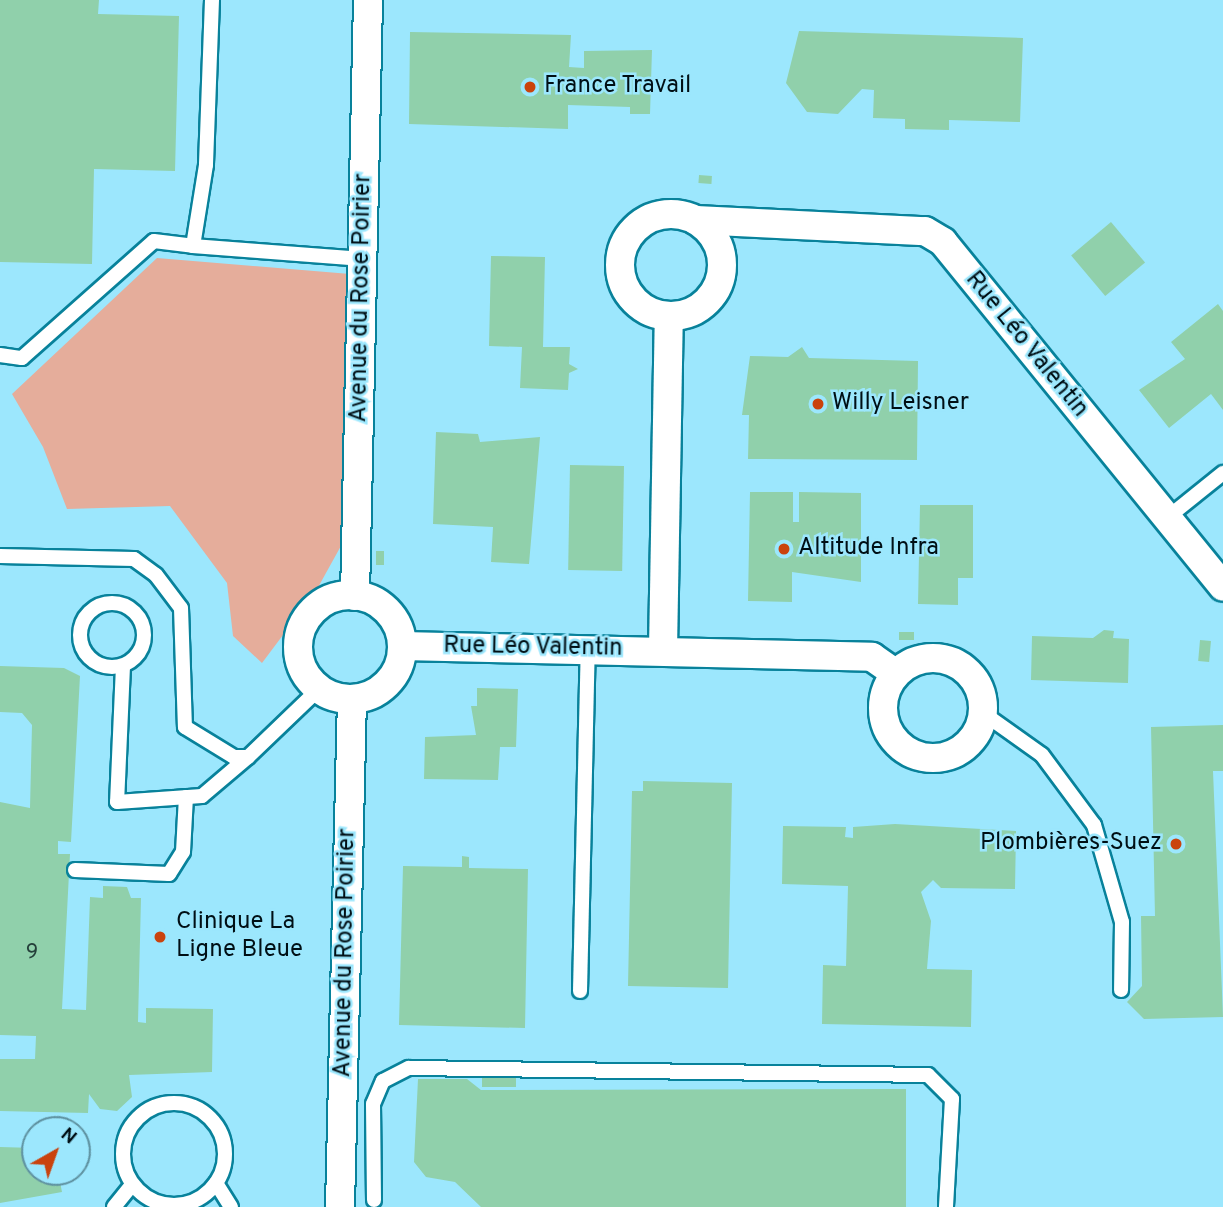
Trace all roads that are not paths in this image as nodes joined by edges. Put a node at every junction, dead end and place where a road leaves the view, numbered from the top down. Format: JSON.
{"nodes":[{"id":1,"x":212,"y":0,"type":"edge"},
{"id":2,"x":369,"y":0,"type":"edge"},
{"id":3,"x":695,"y":220,"type":"junction"},
{"id":4,"x":765,"y":227,"type":"junction"},
{"id":5,"x":194,"y":246,"type":"junction"},
{"id":6,"x":363,"y":259,"type":"junction"},
{"id":7,"x":723,"y":264,"type":"junction"},
{"id":8,"x":669,"y":317,"type":"junction"},
{"id":9,"x":0,"y":355,"type":"edge"},
{"id":10,"x":1223,"y":473,"type":"edge"},
{"id":11,"x":1167,"y":518,"type":"junction"},
{"id":12,"x":0,"y":556,"type":"edge"},
{"id":13,"x":1223,"y":587,"type":"edge"},
{"id":14,"x":355,"y":596,"type":"junction"},
{"id":15,"x":402,"y":646,"type":"junction"},
{"id":16,"x":588,"y":649,"type":"junction"},
{"id":17,"x":663,"y":650,"type":"junction"},
{"id":18,"x":123,"y":666,"type":"junction"},
{"id":19,"x":896,"y":674,"type":"junction"},
{"id":20,"x":319,"y":689,"type":"junction"},
{"id":21,"x":352,"y":699,"type":"junction"},
{"id":22,"x":983,"y":713,"type":"junction"},
{"id":23,"x":248,"y":757,"type":"junction"},
{"id":24,"x":187,"y":797,"type":"junction"},
{"id":25,"x":75,"y":870,"type":"dead end"},
{"id":26,"x":1121,"y":990,"type":"dead end"},
{"id":27,"x":580,"y":991,"type":"dead end"},
{"id":28,"x":216,"y":1183,"type":"junction"},
{"id":29,"x":132,"y":1185,"type":"junction"},
{"id":30,"x":193,"y":1205,"type":"edge"},
{"id":31,"x":376,"y":1205,"type":"edge"},
{"id":32,"x":114,"y":1207,"type":"edge"},
{"id":33,"x":231,"y":1207,"type":"edge"},
{"id":34,"x":340,"y":1207,"type":"edge"},
{"id":35,"x":946,"y":1207,"type":"edge"}],
"edges":[{"from":1,"to":5,"type":"lane"},
{"from":2,"to":6,"type":"street","name":"Avenue du Rose Poirier"},
{"from":3,"to":4,"type":"street","name":"Rue Léo Valentin"},
{"from":3,"to":7,"type":"street"},
{"from":3,"to":8,"type":"street","name":"Rue Léo Valentin"},
{"from":4,"to":7,"type":"street"},
{"from":4,"to":11,"type":"street","name":"Rue Léo Valentin"},
{"from":5,"to":6,"type":"lane"},
{"from":5,"to":9,"type":"lane"},
{"from":6,"to":14,"type":"street","name":"Avenue du Rose Poirier"},
{"from":7,"to":8,"type":"street"},
{"from":8,"to":17,"type":"street"},
{"from":10,"to":11,"type":"lane"},
{"from":11,"to":13,"type":"street","name":"Rue Léo Valentin"},
{"from":12,"to":23,"type":"lane"},
{"from":14,"to":15,"type":"street"},
{"from":14,"to":20,"type":"street"},
{"from":15,"to":16,"type":"street","name":"Rue Léo Valentin"},
{"from":15,"to":21,"type":"street"},
{"from":16,"to":17,"type":"street","name":"Rue Léo Valentin"},
{"from":16,"to":27,"type":"lane"},
{"from":17,"to":19,"type":"street","name":"Rue Léo Valentin"},
{"from":18,"to":18,"type":"lane"},
{"from":18,"to":24,"type":"lane"},
{"from":19,"to":22,"type":"street"},
{"from":19,"to":22,"type":"street"},
{"from":20,"to":21,"type":"street"},
{"from":20,"to":23,"type":"lane"},
{"from":21,"to":34,"type":"street","name":"Avenue du Rose Poirier"},
{"from":22,"to":26,"type":"lane"},
{"from":23,"to":24,"type":"lane"},
{"from":24,"to":25,"type":"lane"},
{"from":28,"to":29,"type":"lane"},
{"from":28,"to":30,"type":"lane"},
{"from":28,"to":33,"type":"lane"},
{"from":29,"to":30,"type":"lane"},
{"from":29,"to":32,"type":"lane"},
{"from":31,"to":35,"type":"lane"}]}
